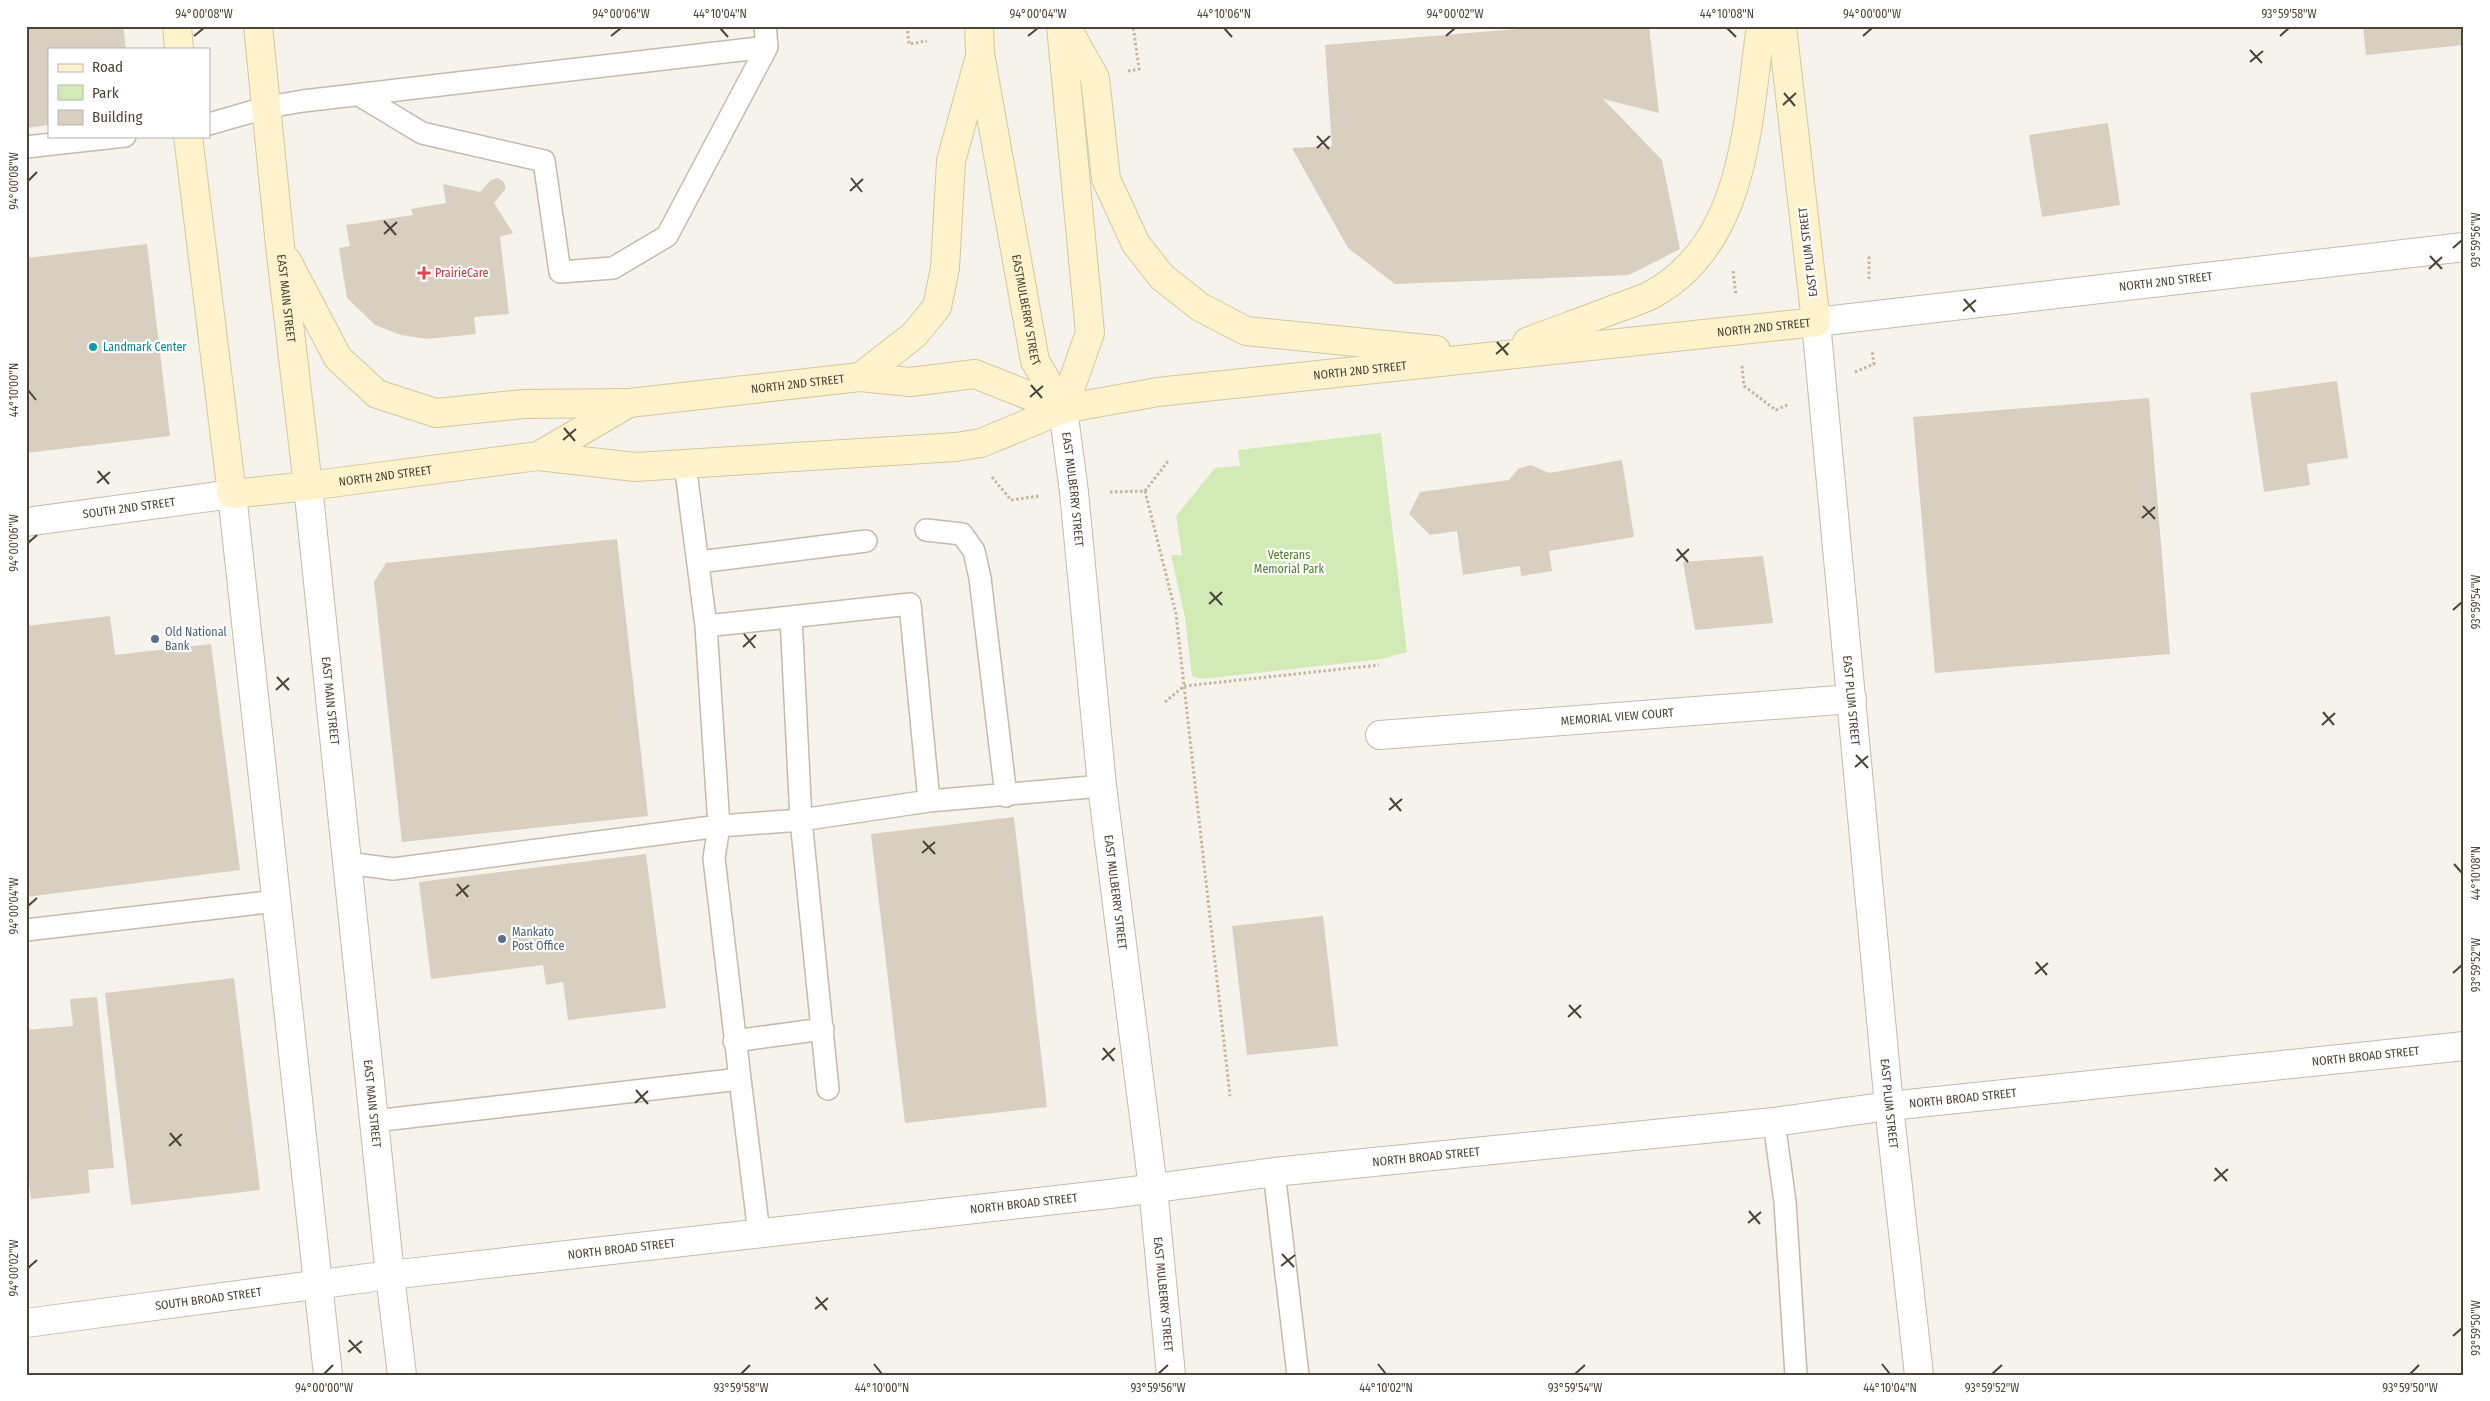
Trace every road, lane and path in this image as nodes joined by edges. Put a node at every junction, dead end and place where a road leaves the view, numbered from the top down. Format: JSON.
{"nodes":[{"id":1,"x":176,"y":26,"type":"edge"},
{"id":2,"x":258,"y":26,"type":"edge"},
{"id":3,"x":907,"y":26,"type":"edge"},
{"id":4,"x":979,"y":26,"type":"edge"},
{"id":5,"x":1061,"y":26,"type":"edge"},
{"id":6,"x":1066,"y":26,"type":"edge"},
{"id":7,"x":1133,"y":26,"type":"edge"},
{"id":8,"x":1761,"y":26,"type":"edge"},
{"id":9,"x":1782,"y":26,"type":"edge"},
{"id":10,"x":766,"y":36,"type":"edge"},
{"id":11,"x":926,"y":41,"type":"dead end"},
{"id":12,"x":179,"y":48,"type":"edge"},
{"id":13,"x":980,"y":54,"type":"junction"},
{"id":14,"x":1120,"y":72,"type":"dead end"},
{"id":15,"x":359,"y":95,"type":"junction"},
{"id":16,"x":268,"y":107,"type":"junction"},
{"id":17,"x":210,"y":124,"type":"edge"},
{"id":18,"x":107,"y":138,"type":"edge"},
{"id":19,"x":188,"y":138,"type":"edge"},
{"id":20,"x":26,"y":147,"type":"edge"},
{"id":21,"x":280,"y":246,"type":"junction"},
{"id":22,"x":2464,"y":248,"type":"edge"},
{"id":23,"x":1816,"y":322,"type":"junction"},
{"id":24,"x":1490,"y":356,"type":"junction"},
{"id":25,"x":860,"y":377,"type":"junction"},
{"id":26,"x":629,"y":403,"type":"junction"},
{"id":27,"x":1063,"y":409,"type":"junction"},
{"id":28,"x":538,"y":456,"type":"junction"},
{"id":29,"x":685,"y":464,"type":"junction"},
{"id":30,"x":308,"y":486,"type":"junction"},
{"id":31,"x":1145,"y":491,"type":"dead end"},
{"id":32,"x":232,"y":494,"type":"junction"},
{"id":33,"x":26,"y":522,"type":"edge"},
{"id":34,"x":926,"y":530,"type":"dead end"},
{"id":35,"x":866,"y":541,"type":"dead end"},
{"id":36,"x":699,"y":562,"type":"junction"},
{"id":37,"x":791,"y":617,"type":"junction"},
{"id":38,"x":706,"y":626,"type":"junction"},
{"id":39,"x":1379,"y":665,"type":"dead end"},
{"id":40,"x":1184,"y":686,"type":"junction"},
{"id":41,"x":1852,"y":699,"type":"junction"},
{"id":42,"x":1165,"y":702,"type":"dead end"},
{"id":43,"x":1380,"y":735,"type":"dead end"},
{"id":44,"x":1102,"y":786,"type":"junction"},
{"id":45,"x":1006,"y":796,"type":"junction"},
{"id":46,"x":929,"y":801,"type":"junction"},
{"id":47,"x":801,"y":820,"type":"junction"},
{"id":48,"x":719,"y":826,"type":"junction"},
{"id":49,"x":347,"y":863,"type":"junction"},
{"id":50,"x":276,"y":901,"type":"junction"},
{"id":51,"x":26,"y":930,"type":"edge"},
{"id":52,"x":823,"y":1029,"type":"junction"},
{"id":53,"x":734,"y":1041,"type":"junction"},
{"id":54,"x":2464,"y":1046,"type":"edge"},
{"id":55,"x":740,"y":1079,"type":"junction"},
{"id":56,"x":828,"y":1089,"type":"dead end"},
{"id":57,"x":1230,"y":1096,"type":"dead end"},
{"id":58,"x":1890,"y":1106,"type":"junction"},
{"id":59,"x":374,"y":1121,"type":"junction"},
{"id":60,"x":1774,"y":1122,"type":"junction"},
{"id":61,"x":1274,"y":1172,"type":"junction"},
{"id":62,"x":1153,"y":1188,"type":"junction"},
{"id":63,"x":759,"y":1234,"type":"junction"},
{"id":64,"x":390,"y":1275,"type":"junction"},
{"id":65,"x":319,"y":1284,"type":"junction"},
{"id":66,"x":26,"y":1323,"type":"edge"},
{"id":67,"x":328,"y":1375,"type":"edge"},
{"id":68,"x":402,"y":1375,"type":"edge"},
{"id":69,"x":1171,"y":1375,"type":"edge"},
{"id":70,"x":1298,"y":1375,"type":"edge"},
{"id":71,"x":1796,"y":1375,"type":"edge"},
{"id":72,"x":1919,"y":1375,"type":"edge"}],
"edges":[{"from":1,"to":12,"type":"main road"},
{"from":2,"to":16,"type":"main road","name":"EAST MAIN STREET"},
{"from":3,"to":11,"type":"path"},
{"from":4,"to":13,"type":"main road","name":"EASTMULBERRY STREET"},
{"from":5,"to":27,"type":"main road"},
{"from":6,"to":24,"type":"main road"},
{"from":7,"to":14,"type":"path"},
{"from":8,"to":24,"type":"main road"},
{"from":9,"to":23,"type":"main road","name":"EAST PLUM STREET"},
{"from":10,"to":15,"type":"lane"},
{"from":10,"to":15,"type":"lane"},
{"from":13,"to":25,"type":"main road"},
{"from":13,"to":27,"type":"main road","name":"EASTMULBERRY STREET"},
{"from":15,"to":16,"type":"lane"},
{"from":16,"to":17,"type":"lane"},
{"from":16,"to":21,"type":"main road","name":"EAST MAIN STREET"},
{"from":18,"to":20,"type":"lane"},
{"from":19,"to":32,"type":"main road"},
{"from":21,"to":26,"type":"main road"},
{"from":21,"to":30,"type":"main road","name":"EAST MAIN STREET"},
{"from":22,"to":23,"type":"street","name":"NORTH 2ND STREET"},
{"from":23,"to":24,"type":"main road","name":"NORTH 2ND STREET"},
{"from":23,"to":41,"type":"street","name":"EAST PLUM STREET"},
{"from":24,"to":27,"type":"main road","name":"NORTH 2ND STREET"},
{"from":25,"to":26,"type":"main road","name":"NORTH 2ND STREET"},
{"from":25,"to":27,"type":"main road","name":"NORTH 2ND STREET"},
{"from":26,"to":28,"type":"main road","name":"NORTH 2ND STREET"},
{"from":27,"to":29,"type":"main road","name":"NORTH 2ND STREET"},
{"from":27,"to":44,"type":"street","name":"EAST MULBERRY STREET"},
{"from":28,"to":29,"type":"main road","name":"NORTH 2ND STREET"},
{"from":28,"to":30,"type":"main road","name":"NORTH 2ND STREET"},
{"from":29,"to":36,"type":"lane"},
{"from":30,"to":32,"type":"main road","name":"NORTH 2ND STREET"},
{"from":30,"to":49,"type":"street","name":"EAST MAIN STREET"},
{"from":31,"to":40,"type":"path"},
{"from":32,"to":33,"type":"street","name":"SOUTH 2ND STREET"},
{"from":32,"to":50,"type":"street"},
{"from":34,"to":45,"type":"lane"},
{"from":35,"to":36,"type":"lane"},
{"from":36,"to":38,"type":"lane"},
{"from":37,"to":38,"type":"lane"},
{"from":37,"to":46,"type":"lane"},
{"from":37,"to":47,"type":"lane"},
{"from":38,"to":48,"type":"lane"},
{"from":39,"to":40,"type":"path"},
{"from":40,"to":42,"type":"path"},
{"from":40,"to":57,"type":"path"},
{"from":41,"to":43,"type":"street","name":"MEMORIAL VIEW COURT"},
{"from":41,"to":58,"type":"street","name":"EAST PLUM STREET"},
{"from":44,"to":45,"type":"lane"},
{"from":44,"to":62,"type":"street","name":"EAST MULBERRY STREET"},
{"from":45,"to":46,"type":"lane"},
{"from":46,"to":47,"type":"lane"},
{"from":47,"to":48,"type":"lane"},
{"from":47,"to":52,"type":"lane"},
{"from":48,"to":49,"type":"lane"},
{"from":48,"to":53,"type":"lane"},
{"from":49,"to":59,"type":"street","name":"EAST MAIN STREET"},
{"from":50,"to":51,"type":"lane"},
{"from":50,"to":65,"type":"street"},
{"from":52,"to":53,"type":"lane"},
{"from":52,"to":56,"type":"lane"},
{"from":53,"to":55,"type":"lane"},
{"from":54,"to":58,"type":"street","name":"NORTH BROAD STREET"},
{"from":55,"to":59,"type":"lane"},
{"from":55,"to":63,"type":"lane"},
{"from":58,"to":60,"type":"street","name":"NORTH BROAD STREET"},
{"from":58,"to":72,"type":"street","name":"EAST PLUM STREET"},
{"from":59,"to":64,"type":"street","name":"EAST MAIN STREET"},
{"from":60,"to":61,"type":"street","name":"NORTH BROAD STREET"},
{"from":60,"to":71,"type":"lane"},
{"from":61,"to":62,"type":"street","name":"NORTH BROAD STREET"},
{"from":61,"to":70,"type":"lane"},
{"from":62,"to":63,"type":"street","name":"NORTH BROAD STREET"},
{"from":62,"to":69,"type":"street","name":"EAST MULBERRY STREET"},
{"from":63,"to":64,"type":"street","name":"NORTH BROAD STREET"},
{"from":64,"to":65,"type":"street","name":"SOUTH BROAD STREET"},
{"from":64,"to":68,"type":"street","name":"EAST MAIN STREET"},
{"from":65,"to":66,"type":"street","name":"SOUTH BROAD STREET"},
{"from":65,"to":67,"type":"street"}]}
